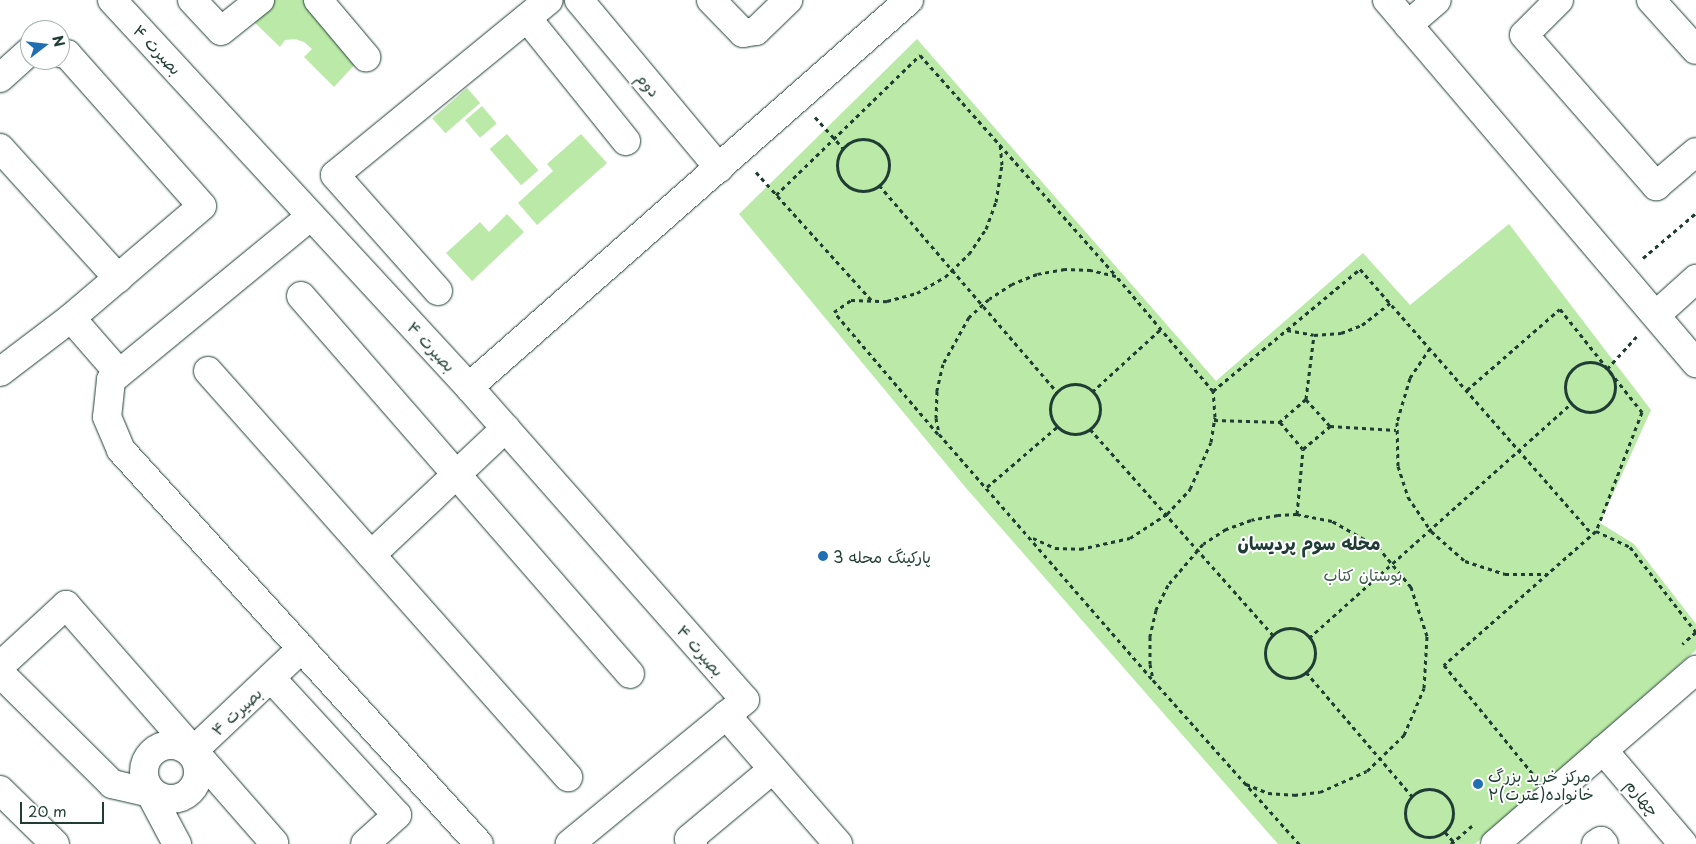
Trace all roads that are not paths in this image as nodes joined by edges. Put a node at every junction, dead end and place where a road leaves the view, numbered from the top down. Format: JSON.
{"nodes":[{"id":1,"x":112,"y":0,"type":"edge"},
{"id":2,"x":192,"y":0,"type":"edge"},
{"id":3,"x":260,"y":0,"type":"edge"},
{"id":4,"x":318,"y":0,"type":"edge"},
{"id":5,"x":549,"y":0,"type":"edge"},
{"id":6,"x":579,"y":0,"type":"edge"},
{"id":7,"x":711,"y":0,"type":"edge"},
{"id":8,"x":788,"y":0,"type":"edge"},
{"id":9,"x":909,"y":0,"type":"edge"},
{"id":10,"x":1387,"y":0,"type":"edge"},
{"id":11,"x":1437,"y":0,"type":"edge"},
{"id":12,"x":1559,"y":0,"type":"edge"},
{"id":13,"x":1651,"y":0,"type":"edge"},
{"id":14,"x":527,"y":18,"type":"junction"},
{"id":15,"x":1408,"y":25,"type":"junction"},
{"id":16,"x":1696,"y":50,"type":"edge"},
{"id":17,"x":70,"y":57,"type":"edge"},
{"id":18,"x":366,"y":57,"type":"dead end"},
{"id":19,"x":20,"y":60,"type":"edge"},
{"id":20,"x":0,"y":78,"type":"edge"},
{"id":21,"x":626,"y":142,"type":"dead end"},
{"id":22,"x":0,"y":148,"type":"edge"},
{"id":23,"x":1696,"y":152,"type":"edge"},
{"id":24,"x":718,"y":168,"type":"junction"},
{"id":25,"x":312,"y":216,"type":"junction"},
{"id":26,"x":118,"y":278,"type":"junction"},
{"id":27,"x":1696,"y":279,"type":"edge"},
{"id":28,"x":438,"y":291,"type":"dead end"},
{"id":29,"x":300,"y":296,"type":"dead end"},
{"id":30,"x":1656,"y":315,"type":"junction"},
{"id":31,"x":71,"y":318,"type":"junction"},
{"id":32,"x":1696,"y":362,"type":"edge"},
{"id":33,"x":208,"y":371,"type":"dead end"},
{"id":34,"x":0,"y":372,"type":"edge"},
{"id":35,"x":119,"y":373,"type":"junction"},
{"id":36,"x":469,"y":386,"type":"junction"},
{"id":37,"x":506,"y":428,"type":"junction"},
{"id":38,"x":456,"y":475,"type":"junction"},
{"id":39,"x":371,"y":555,"type":"junction"},
{"id":40,"x":302,"y":648,"type":"junction"},
{"id":41,"x":0,"y":666,"type":"edge"},
{"id":42,"x":1696,"y":670,"type":"edge"},
{"id":43,"x":0,"y":672,"type":"edge"},
{"id":44,"x":630,"y":674,"type":"dead end"},
{"id":45,"x":271,"y":678,"type":"junction"},
{"id":46,"x":736,"y":707,"type":"junction"},
{"id":47,"x":1603,"y":750,"type":"junction"},
{"id":48,"x":192,"y":752,"type":"junction"},
{"id":49,"x":773,"y":769,"type":"junction"},
{"id":50,"x":568,"y":777,"type":"dead end"},
{"id":51,"x":0,"y":790,"type":"edge"},
{"id":52,"x":150,"y":793,"type":"junction"},
{"id":53,"x":274,"y":843,"type":"edge"},
{"id":54,"x":55,"y":844,"type":"edge"},
{"id":55,"x":177,"y":844,"type":"edge"},
{"id":56,"x":365,"y":844,"type":"edge"},
{"id":57,"x":479,"y":844,"type":"edge"},
{"id":58,"x":570,"y":844,"type":"edge"},
{"id":59,"x":694,"y":844,"type":"edge"},
{"id":60,"x":838,"y":844,"type":"edge"},
{"id":61,"x":1495,"y":844,"type":"edge"},
{"id":62,"x":1596,"y":844,"type":"edge"},
{"id":63,"x":1604,"y":844,"type":"edge"},
{"id":64,"x":1683,"y":844,"type":"edge"}],
"edges":[{"from":1,"to":25,"type":"street","name":"بصیرت ۴"},
{"from":2,"to":3,"type":"street"},
{"from":4,"to":18,"type":"street"},
{"from":5,"to":14,"type":"street"},
{"from":6,"to":24,"type":"street","name":"دوم"},
{"from":7,"to":8,"type":"street"},
{"from":9,"to":24,"type":"street"},
{"from":10,"to":15,"type":"street"},
{"from":11,"to":15,"type":"street"},
{"from":12,"to":23,"type":"street"},
{"from":13,"to":16,"type":"street"},
{"from":14,"to":21,"type":"street"},
{"from":14,"to":28,"type":"street"},
{"from":15,"to":30,"type":"street"},
{"from":17,"to":26,"type":"street"},
{"from":19,"to":20,"type":"street"},
{"from":22,"to":26,"type":"street"},
{"from":24,"to":36,"type":"street"},
{"from":25,"to":35,"type":"street"},
{"from":25,"to":36,"type":"street","name":"بصیرت ۴"},
{"from":26,"to":31,"type":"street"},
{"from":27,"to":30,"type":"street"},
{"from":29,"to":38,"type":"street"},
{"from":30,"to":32,"type":"street"},
{"from":31,"to":34,"type":"street"},
{"from":31,"to":35,"type":"street"},
{"from":33,"to":39,"type":"street"},
{"from":35,"to":40,"type":"street"},
{"from":36,"to":37,"type":"street","name":"بصیرت ۴"},
{"from":37,"to":38,"type":"street"},
{"from":37,"to":46,"type":"street","name":"بصیرت ۴"},
{"from":38,"to":39,"type":"street"},
{"from":38,"to":44,"type":"street"},
{"from":39,"to":50,"type":"street"},
{"from":40,"to":45,"type":"street","name":"بصیرت ۴"},
{"from":40,"to":57,"type":"street"},
{"from":41,"to":48,"type":"street"},
{"from":42,"to":47,"type":"street"},
{"from":43,"to":52,"type":"street"},
{"from":45,"to":48,"type":"street","name":"بصیرت ۴"},
{"from":45,"to":56,"type":"street"},
{"from":46,"to":49,"type":"street","name":"بصیرت ۴"},
{"from":46,"to":58,"type":"street"},
{"from":47,"to":61,"type":"street"},
{"from":47,"to":64,"type":"street","name":"چهارم"},
{"from":48,"to":52,"type":"street"},
{"from":48,"to":52,"type":"street"},
{"from":48,"to":53,"type":"street"},
{"from":49,"to":59,"type":"street"},
{"from":49,"to":60,"type":"street","name":"بصیرت ۴"},
{"from":51,"to":54,"type":"street"},
{"from":52,"to":55,"type":"street"},
{"from":62,"to":63,"type":"street"}]}
